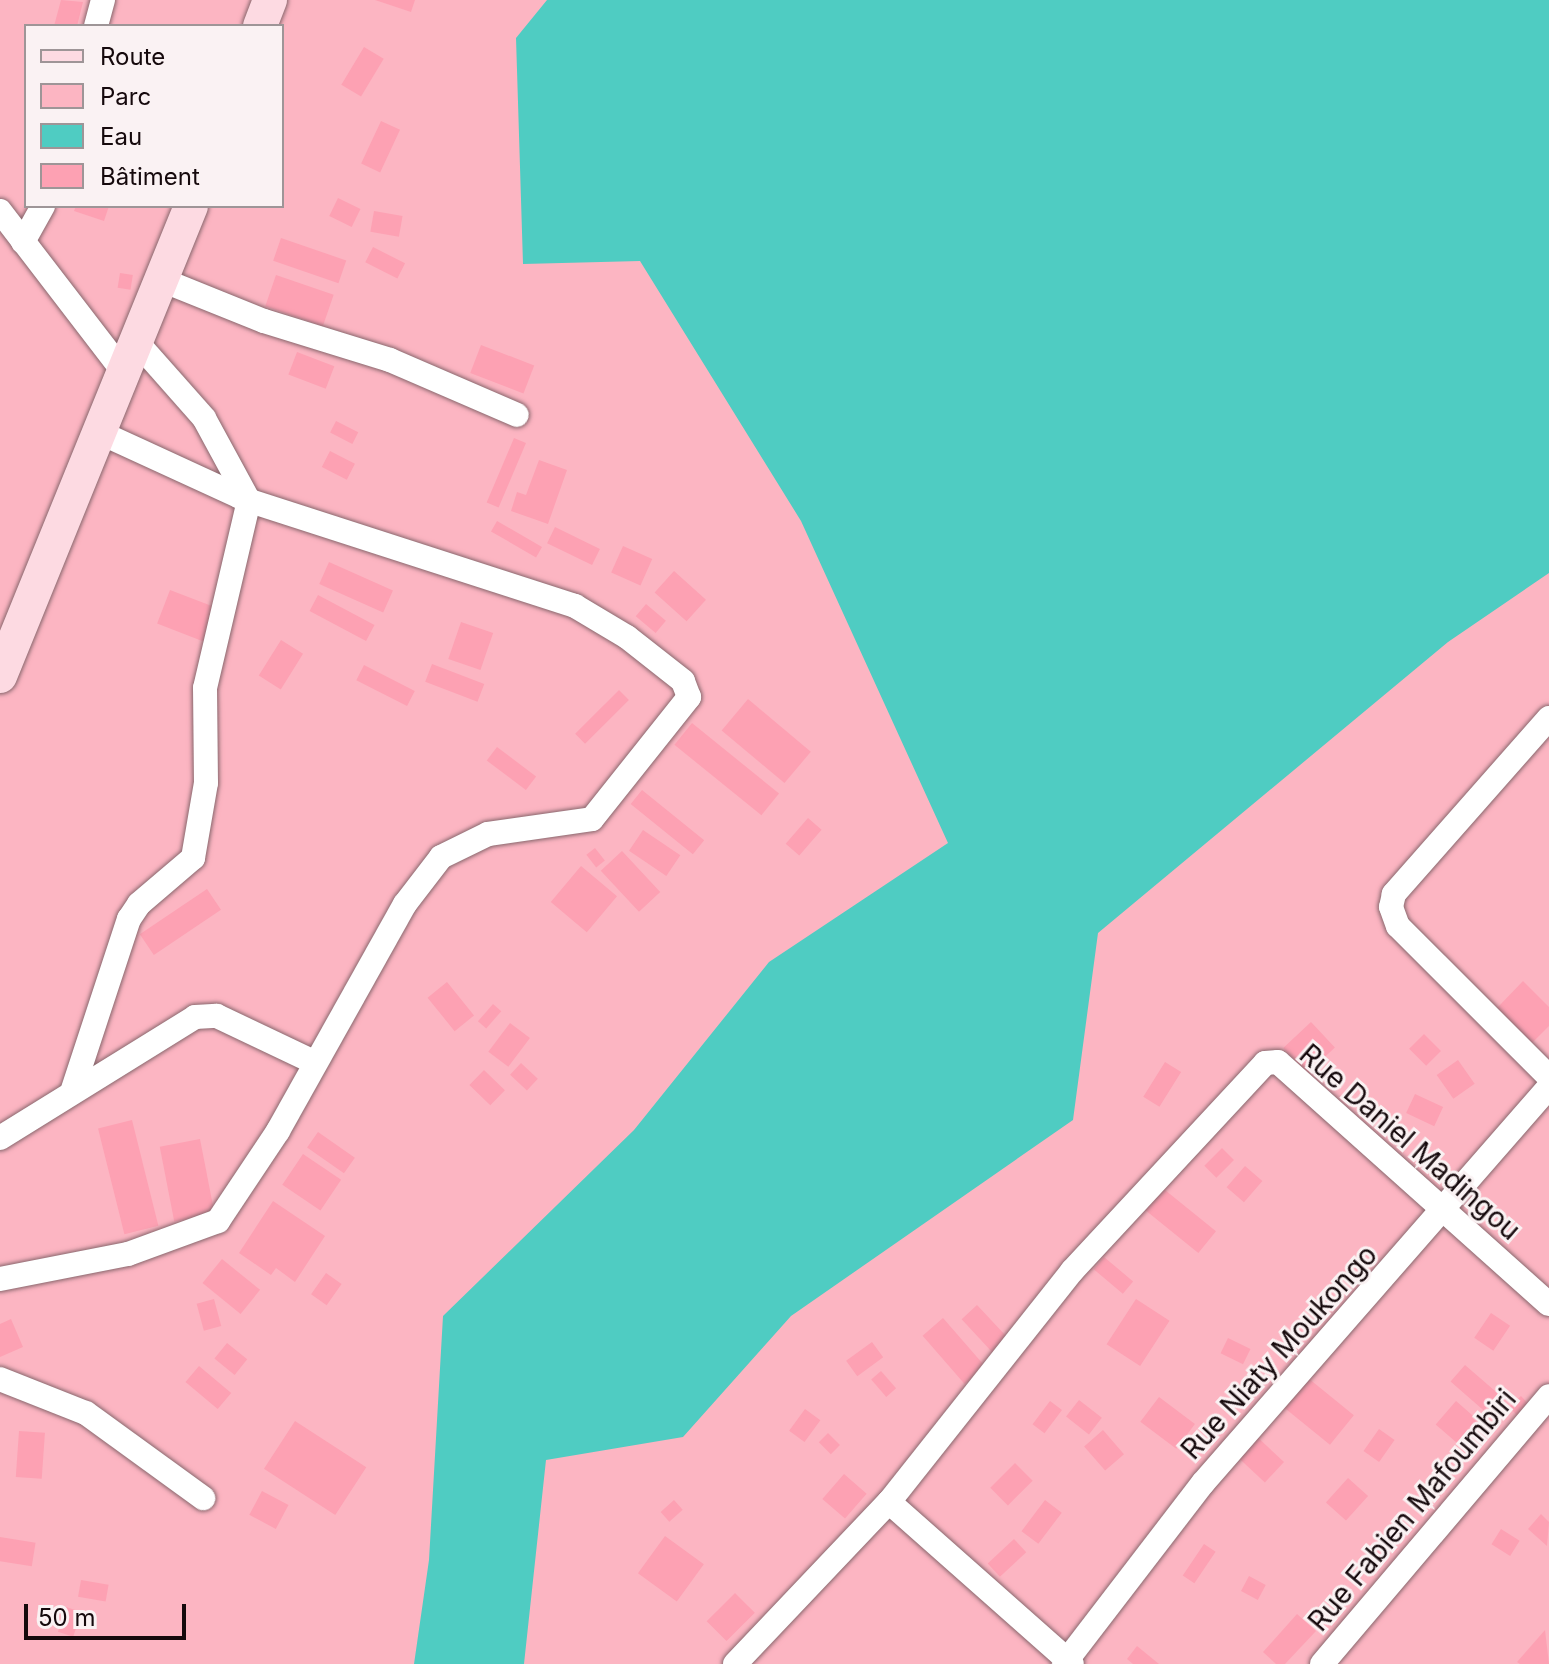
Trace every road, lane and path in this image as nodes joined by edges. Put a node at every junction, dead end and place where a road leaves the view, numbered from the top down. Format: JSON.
{"nodes":[{"id":1,"x":103,"y":0,"type":"edge"},
{"id":2,"x":270,"y":0,"type":"edge"},
{"id":3,"x":97,"y":24,"type":"edge"},
{"id":4,"x":261,"y":24,"type":"edge"},
{"id":5,"x":42,"y":208,"type":"edge"},
{"id":6,"x":190,"y":208,"type":"edge"},
{"id":7,"x":0,"y":211,"type":"edge"},
{"id":8,"x":23,"y":242,"type":"junction"},
{"id":9,"x":162,"y":280,"type":"junction"},
{"id":10,"x":129,"y":355,"type":"junction"},
{"id":11,"x":517,"y":415,"type":"dead end"},
{"id":12,"x":99,"y":432,"type":"junction"},
{"id":13,"x":249,"y":501,"type":"junction"},
{"id":14,"x":0,"y":676,"type":"edge"},
{"id":15,"x":1549,"y":718,"type":"edge"},
{"id":16,"x":314,"y":1062,"type":"junction"},
{"id":17,"x":1549,"y":1077,"type":"edge"},
{"id":18,"x":1549,"y":1087,"type":"edge"},
{"id":19,"x":73,"y":1089,"type":"junction"},
{"id":20,"x":0,"y":1138,"type":"edge"},
{"id":21,"x":1445,"y":1211,"type":"junction"},
{"id":22,"x":0,"y":1279,"type":"edge"},
{"id":23,"x":1549,"y":1304,"type":"edge"},
{"id":24,"x":0,"y":1379,"type":"edge"},
{"id":25,"x":1549,"y":1396,"type":"edge"},
{"id":26,"x":203,"y":1498,"type":"dead end"},
{"id":27,"x":889,"y":1502,"type":"junction"},
{"id":28,"x":1068,"y":1663,"type":"edge"},
{"id":29,"x":735,"y":1664,"type":"edge"},
{"id":30,"x":1322,"y":1664,"type":"edge"}],
"edges":[{"from":1,"to":3,"type":"street"},
{"from":2,"to":4,"type":"street"},
{"from":5,"to":8,"type":"street"},
{"from":6,"to":9,"type":"street"},
{"from":7,"to":8,"type":"street"},
{"from":8,"to":10,"type":"street"},
{"from":9,"to":10,"type":"street"},
{"from":9,"to":11,"type":"street"},
{"from":10,"to":12,"type":"street"},
{"from":10,"to":13,"type":"street"},
{"from":12,"to":13,"type":"street"},
{"from":12,"to":14,"type":"street"},
{"from":13,"to":16,"type":"street"},
{"from":13,"to":19,"type":"street"},
{"from":15,"to":17,"type":"street"},
{"from":16,"to":19,"type":"street"},
{"from":16,"to":22,"type":"street"},
{"from":18,"to":21,"type":"street","name":"Rue Niaty Moukongo"},
{"from":19,"to":20,"type":"street"},
{"from":21,"to":23,"type":"street","name":"Rue Daniel Madingou"},
{"from":21,"to":27,"type":"street","name":"Rue Daniel Madingou"},
{"from":21,"to":28,"type":"street","name":"Rue Niaty Moukongo"},
{"from":24,"to":26,"type":"street"},
{"from":25,"to":30,"type":"street","name":"Rue Fabien Mafoumbiri"},
{"from":27,"to":28,"type":"street"},
{"from":27,"to":29,"type":"street"}]}
